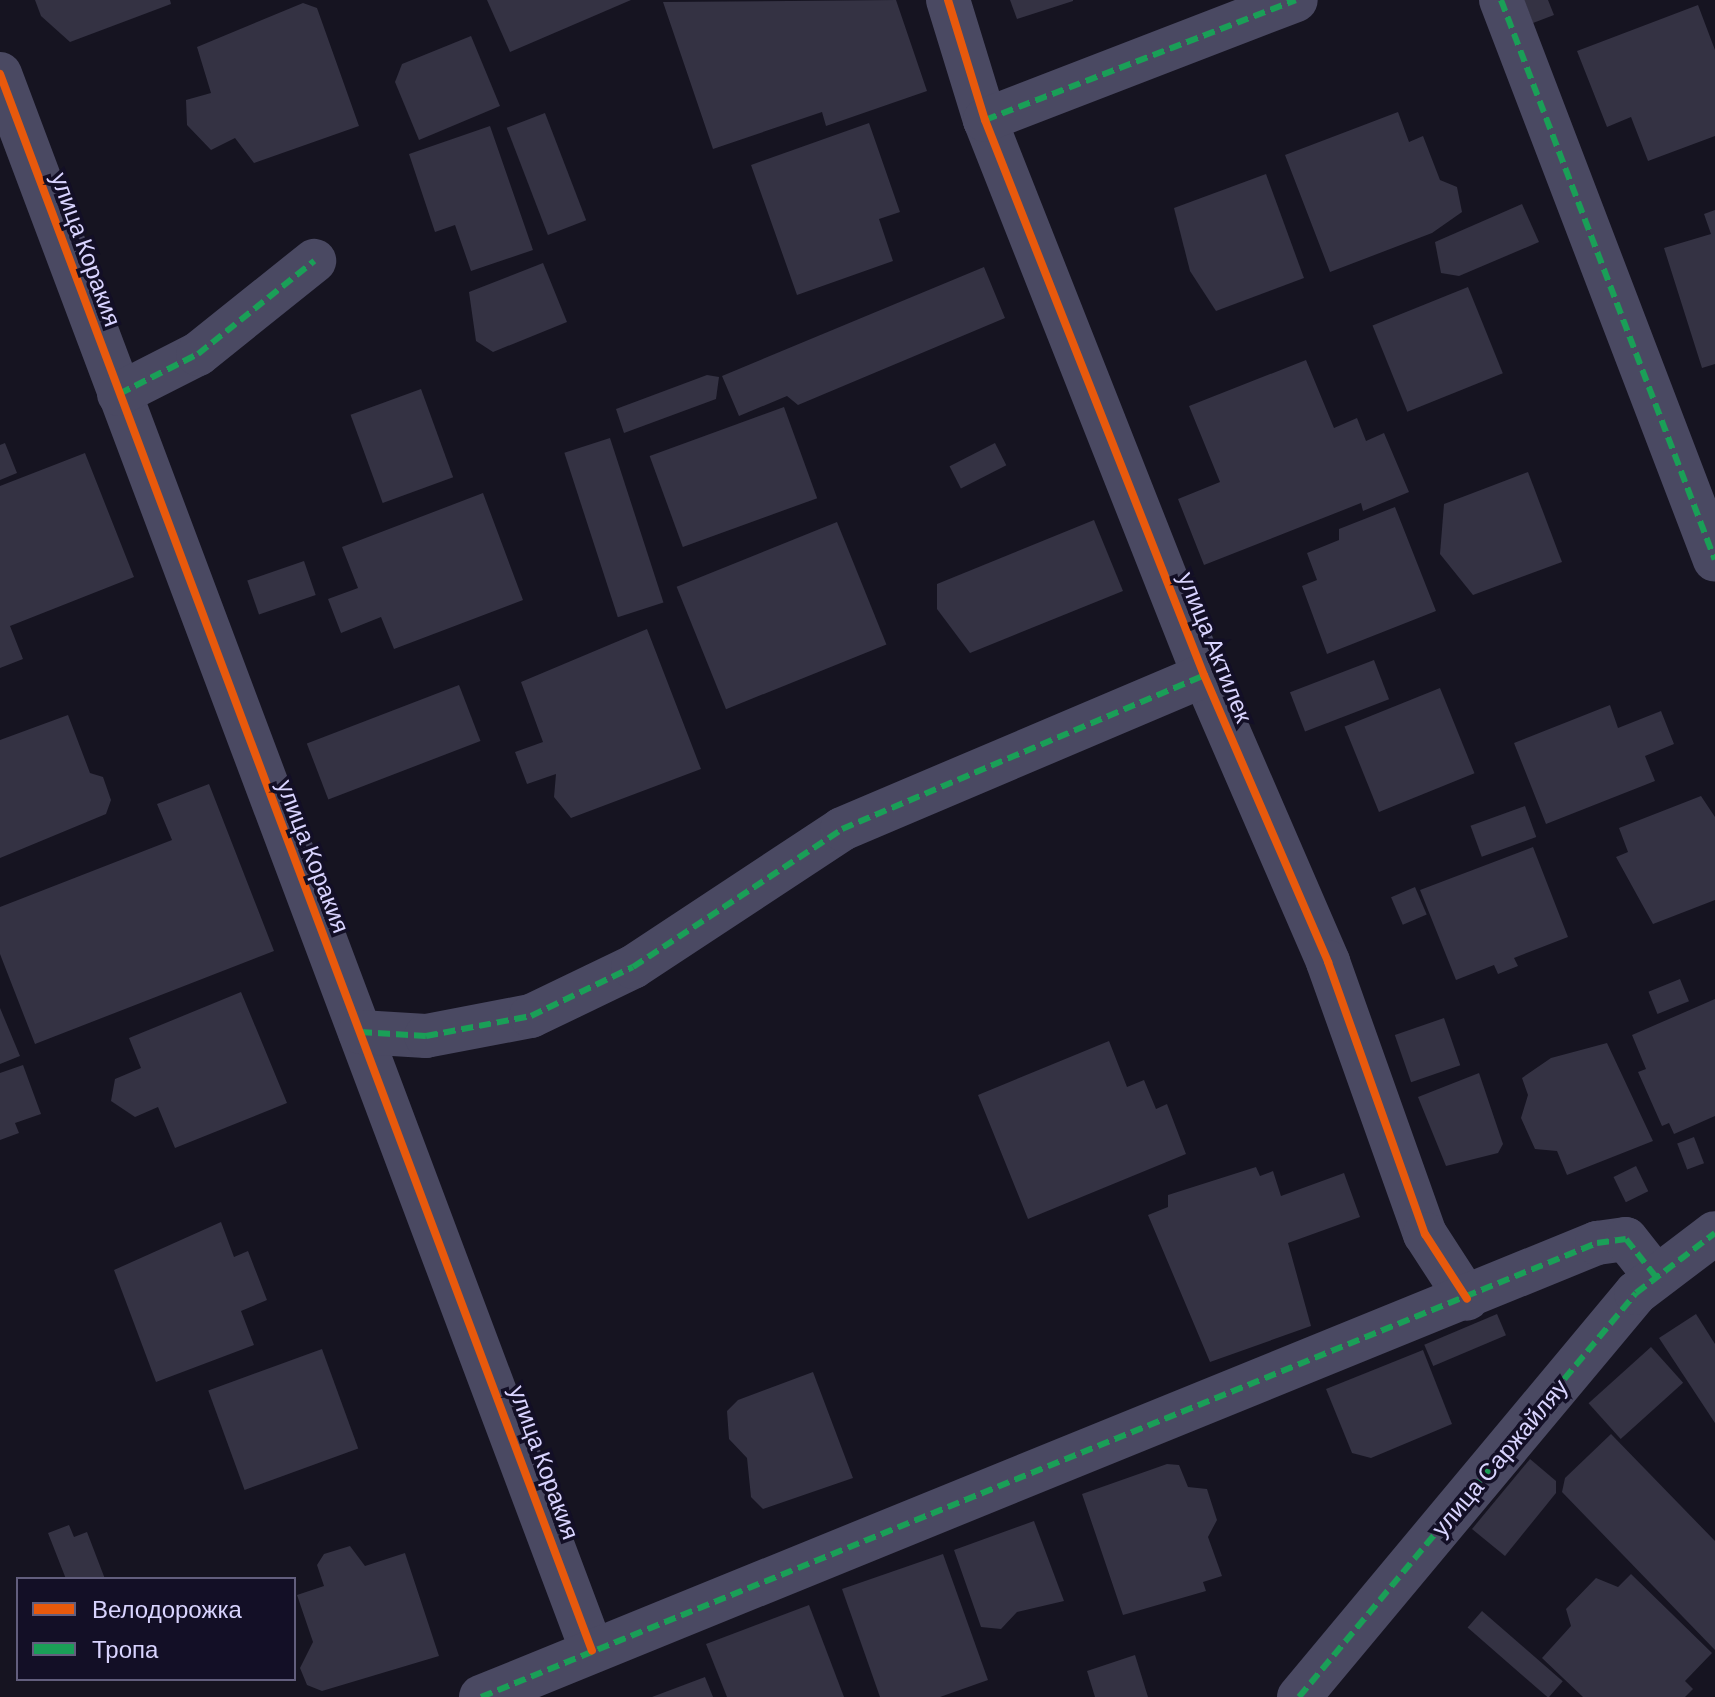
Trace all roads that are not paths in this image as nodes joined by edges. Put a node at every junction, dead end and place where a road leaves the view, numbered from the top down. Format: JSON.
{"nodes":[{"id":1,"x":948,"y":0,"type":"edge"},
{"id":2,"x":1296,"y":0,"type":"edge"},
{"id":3,"x":1501,"y":0,"type":"edge"},
{"id":4,"x":0,"y":74,"type":"edge"},
{"id":5,"x":985,"y":120,"type":"junction"},
{"id":6,"x":314,"y":261,"type":"dead end"},
{"id":7,"x":119,"y":394,"type":"junction"},
{"id":8,"x":1715,"y":560,"type":"edge"},
{"id":9,"x":1204,"y":675,"type":"junction"},
{"id":10,"x":360,"y":1032,"type":"junction"},
{"id":11,"x":1715,"y":1233,"type":"edge"},
{"id":12,"x":1656,"y":1277,"type":"junction"},
{"id":13,"x":1467,"y":1299,"type":"junction"},
{"id":14,"x":592,"y":1651,"type":"junction"},
{"id":15,"x":481,"y":1697,"type":"edge"},
{"id":16,"x":1299,"y":1697,"type":"edge"}],
"edges":[{"from":1,"to":5,"type":"street","name":"улица Актилек"},
{"from":2,"to":5,"type":"street"},
{"from":3,"to":8,"type":"street"},
{"from":4,"to":7,"type":"street","name":"улица Коракия"},
{"from":5,"to":9,"type":"street","name":"улица Актилек"},
{"from":6,"to":7,"type":"street"},
{"from":7,"to":10,"type":"street","name":"улица Коракия"},
{"from":9,"to":10,"type":"street"},
{"from":9,"to":13,"type":"street","name":"улица Актилек"},
{"from":10,"to":14,"type":"street","name":"улица Коракия"},
{"from":11,"to":12,"type":"street","name":"улица Саржайляу"},
{"from":12,"to":13,"type":"street"},
{"from":12,"to":16,"type":"street","name":"улица Саржайляу"},
{"from":13,"to":14,"type":"street"},
{"from":14,"to":15,"type":"street"}]}
